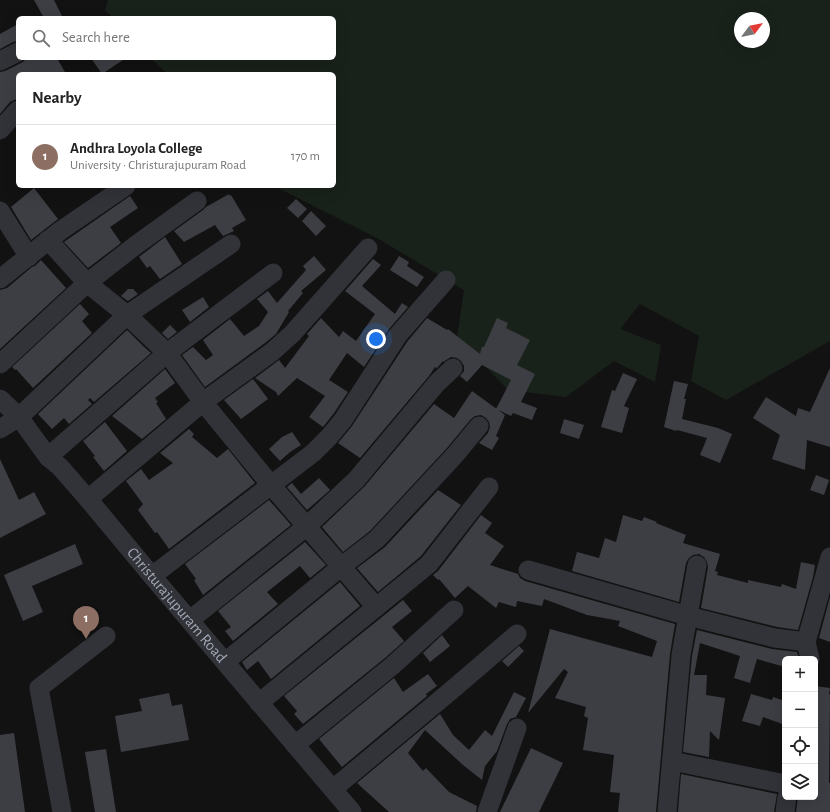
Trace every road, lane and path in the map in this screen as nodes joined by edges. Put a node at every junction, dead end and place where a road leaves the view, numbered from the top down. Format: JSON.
{"nodes":[{"id":1,"x":16,"y":53,"type":"edge"},
{"id":2,"x":0,"y":61,"type":"edge"},
{"id":3,"x":16,"y":112,"type":"edge"},
{"id":4,"x":0,"y":130,"type":"edge"},
{"id":5,"x":123,"y":188,"type":"edge"},
{"id":6,"x":197,"y":201,"type":"dead end"},
{"id":7,"x":0,"y":211,"type":"edge"},
{"id":8,"x":48,"y":240,"type":"junction"},
{"id":9,"x":231,"y":244,"type":"dead end"},
{"id":10,"x":368,"y":248,"type":"dead end"},
{"id":11,"x":29,"y":256,"type":"junction"},
{"id":12,"x":273,"y":273,"type":"dead end"},
{"id":13,"x":0,"y":279,"type":"edge"},
{"id":14,"x":446,"y":280,"type":"dead end"},
{"id":15,"x":87,"y":283,"type":"junction"},
{"id":16,"x":127,"y":315,"type":"junction"},
{"id":17,"x":167,"y":353,"type":"junction"},
{"id":18,"x":0,"y":364,"type":"edge"},
{"id":19,"x":453,"y":368,"type":"dead end"},
{"id":20,"x":0,"y":399,"type":"edge"},
{"id":21,"x":203,"y":402,"type":"junction"},
{"id":22,"x":19,"y":417,"type":"junction"},
{"id":23,"x":479,"y":426,"type":"dead end"},
{"id":24,"x":0,"y":429,"type":"edge"},
{"id":25,"x":48,"y":457,"type":"junction"},
{"id":26,"x":271,"y":485,"type":"junction"},
{"id":27,"x":489,"y":488,"type":"dead end"},
{"id":28,"x":88,"y":499,"type":"junction"},
{"id":29,"x":307,"y":526,"type":"junction"},
{"id":30,"x":830,"y":557,"type":"edge"},
{"id":31,"x":697,"y":565,"type":"dead end"},
{"id":32,"x":342,"y":566,"type":"junction"},
{"id":33,"x":528,"y":570,"type":"dead end"},
{"id":34,"x":152,"y":576,"type":"junction"},
{"id":35,"x":376,"y":607,"type":"junction"},
{"id":36,"x":454,"y":610,"type":"dead end"},
{"id":37,"x":688,"y":616,"type":"junction"},
{"id":38,"x":190,"y":620,"type":"junction"},
{"id":39,"x":517,"y":634,"type":"dead end"},
{"id":40,"x":106,"y":636,"type":"dead end"},
{"id":41,"x":808,"y":650,"type":"edge"},
{"id":42,"x":225,"y":662,"type":"junction"},
{"id":43,"x":259,"y":703,"type":"junction"},
{"id":44,"x":517,"y":728,"type":"dead end"},
{"id":45,"x":295,"y":745,"type":"junction"},
{"id":46,"x":672,"y":761,"type":"junction"},
{"id":47,"x":782,"y":783,"type":"edge"},
{"id":48,"x":333,"y":790,"type":"junction"},
{"id":49,"x":787,"y":800,"type":"edge"},
{"id":50,"x":62,"y":812,"type":"edge"},
{"id":51,"x":352,"y":812,"type":"edge"},
{"id":52,"x":487,"y":812,"type":"edge"},
{"id":53,"x":668,"y":812,"type":"edge"},
{"id":54,"x":785,"y":812,"type":"edge"}],
"edges":[{"from":1,"to":2,"type":"street"},
{"from":3,"to":4,"type":"street"},
{"from":5,"to":8,"type":"street"},
{"from":6,"to":15,"type":"street"},
{"from":7,"to":11,"type":"street"},
{"from":8,"to":11,"type":"street"},
{"from":8,"to":15,"type":"street"},
{"from":9,"to":16,"type":"street"},
{"from":10,"to":21,"type":"street"},
{"from":11,"to":13,"type":"street"},
{"from":12,"to":17,"type":"street"},
{"from":14,"to":26,"type":"street"},
{"from":15,"to":16,"type":"street"},
{"from":15,"to":18,"type":"street"},
{"from":16,"to":17,"type":"street"},
{"from":16,"to":22,"type":"street"},
{"from":17,"to":21,"type":"street"},
{"from":17,"to":25,"type":"street"},
{"from":19,"to":29,"type":"street"},
{"from":20,"to":22,"type":"street","name":"Christurajupuram Road"},
{"from":21,"to":26,"type":"street"},
{"from":21,"to":28,"type":"street"},
{"from":22,"to":24,"type":"street"},
{"from":22,"to":25,"type":"street","name":"Christurajupuram Road"},
{"from":23,"to":32,"type":"street"},
{"from":25,"to":28,"type":"street","name":"Christurajupuram Road"},
{"from":26,"to":29,"type":"street"},
{"from":26,"to":34,"type":"street"},
{"from":27,"to":35,"type":"street"},
{"from":28,"to":34,"type":"street","name":"Christurajupuram Road"},
{"from":29,"to":32,"type":"street"},
{"from":29,"to":38,"type":"street"},
{"from":30,"to":41,"type":"street"},
{"from":31,"to":37,"type":"street"},
{"from":32,"to":35,"type":"street"},
{"from":32,"to":42,"type":"street"},
{"from":33,"to":37,"type":"street"},
{"from":34,"to":38,"type":"street","name":"Christurajupuram Road"},
{"from":35,"to":43,"type":"street"},
{"from":36,"to":45,"type":"street"},
{"from":37,"to":41,"type":"street"},
{"from":37,"to":46,"type":"street"},
{"from":38,"to":42,"type":"street","name":"Christurajupuram Road"},
{"from":39,"to":48,"type":"street"},
{"from":40,"to":50,"type":"street"},
{"from":42,"to":43,"type":"street","name":"Christurajupuram Road"},
{"from":43,"to":45,"type":"street","name":"Christurajupuram Road"},
{"from":44,"to":52,"type":"street"},
{"from":45,"to":48,"type":"street","name":"Christurajupuram Road"},
{"from":46,"to":47,"type":"street"},
{"from":46,"to":53,"type":"street"},
{"from":48,"to":51,"type":"street","name":"Christurajupuram Road"},
{"from":49,"to":54,"type":"street"}]}
